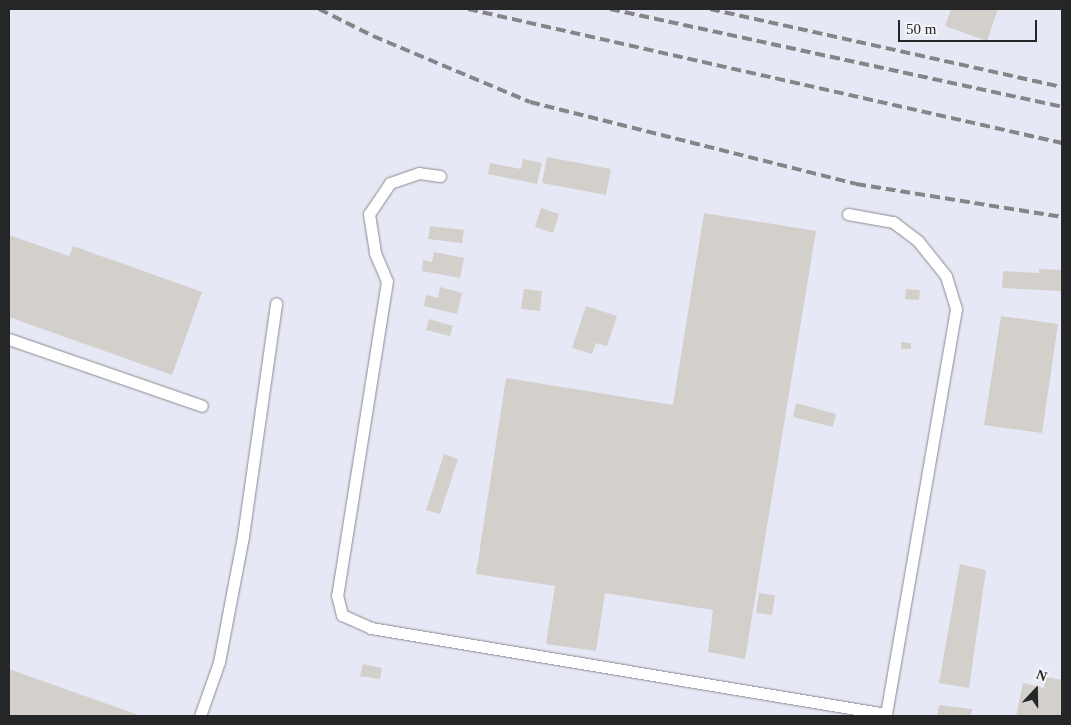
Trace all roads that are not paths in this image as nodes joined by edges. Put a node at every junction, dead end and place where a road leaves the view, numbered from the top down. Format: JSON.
{"nodes":[{"id":1,"x":440,"y":176,"type":"dead end"},
{"id":2,"x":848,"y":214,"type":"dead end"},
{"id":3,"x":276,"y":303,"type":"dead end"},
{"id":4,"x":9,"y":339,"type":"edge"},
{"id":5,"x":202,"y":406,"type":"dead end"},
{"id":6,"x":886,"y":715,"type":"edge"},
{"id":7,"x":200,"y":716,"type":"edge"}],
"edges":[{"from":1,"to":6,"type":"lane"},
{"from":2,"to":6,"type":"lane"},
{"from":3,"to":7,"type":"lane"},
{"from":4,"to":5,"type":"lane"}]}
